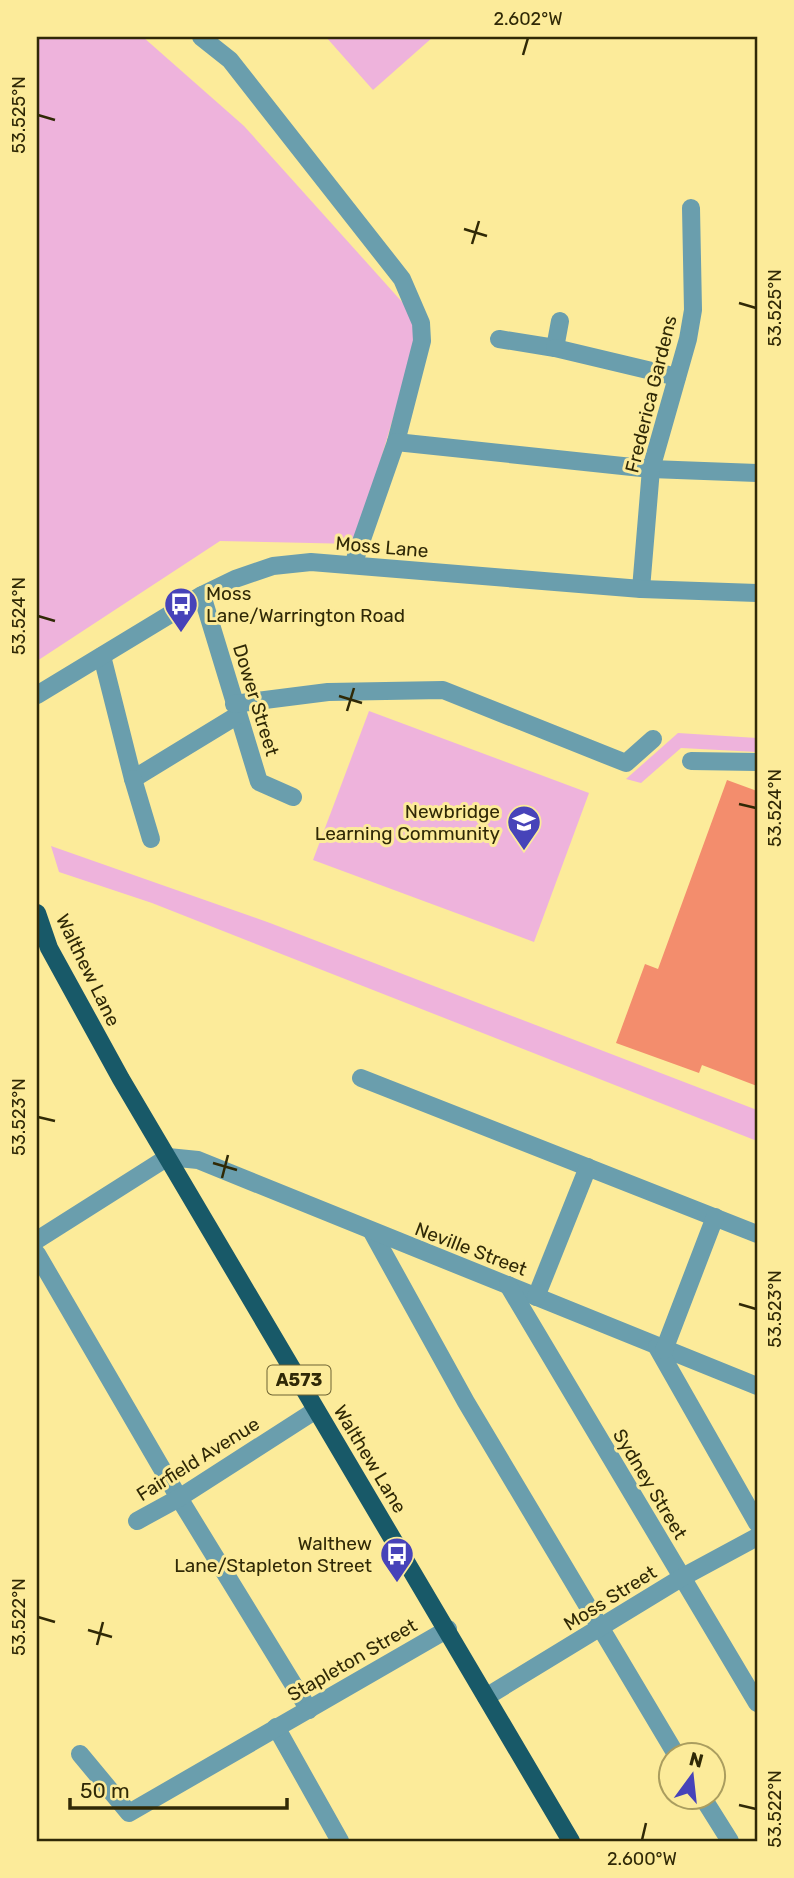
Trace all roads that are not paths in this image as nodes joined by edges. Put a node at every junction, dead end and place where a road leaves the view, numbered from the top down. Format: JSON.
{"nodes":[{"id":1,"x":201,"y":37,"type":"edge"},
{"id":2,"x":691,"y":208,"type":"dead end"},
{"id":3,"x":560,"y":321,"type":"dead end"},
{"id":4,"x":499,"y":340,"type":"dead end"},
{"id":5,"x":555,"y":348,"type":"junction"},
{"id":6,"x":677,"y":377,"type":"junction"},
{"id":7,"x":396,"y":442,"type":"junction"},
{"id":8,"x":651,"y":469,"type":"junction"},
{"id":9,"x":757,"y":473,"type":"edge"},
{"id":10,"x":353,"y":565,"type":"junction"},
{"id":11,"x":641,"y":589,"type":"junction"},
{"id":12,"x":757,"y":593,"type":"edge"},
{"id":13,"x":202,"y":595,"type":"junction"},
{"id":14,"x":102,"y":656,"type":"junction"},
{"id":15,"x":37,"y":695,"type":"edge"},
{"id":16,"x":236,"y":710,"type":"junction"},
{"id":17,"x":653,"y":738,"type":"dead end"},
{"id":18,"x":691,"y":761,"type":"dead end"},
{"id":19,"x":757,"y":762,"type":"edge"},
{"id":20,"x":133,"y":779,"type":"junction"},
{"id":21,"x":293,"y":797,"type":"dead end"},
{"id":22,"x":151,"y":839,"type":"dead end"},
{"id":23,"x":37,"y":913,"type":"edge"},
{"id":24,"x":43,"y":947,"type":"edge"},
{"id":25,"x":361,"y":1078,"type":"dead end"},
{"id":26,"x":168,"y":1157,"type":"junction"},
{"id":27,"x":588,"y":1167,"type":"junction"},
{"id":28,"x":715,"y":1217,"type":"junction"},
{"id":29,"x":372,"y":1233,"type":"junction"},
{"id":30,"x":757,"y":1234,"type":"edge"},
{"id":31,"x":37,"y":1240,"type":"edge"},
{"id":32,"x":37,"y":1254,"type":"edge"},
{"id":33,"x":508,"y":1286,"type":"junction"},
{"id":34,"x":536,"y":1297,"type":"junction"},
{"id":35,"x":661,"y":1349,"type":"junction"},
{"id":36,"x":757,"y":1386,"type":"edge"},
{"id":37,"x":316,"y":1410,"type":"junction"},
{"id":38,"x":179,"y":1498,"type":"junction"},
{"id":39,"x":137,"y":1521,"type":"dead end"},
{"id":40,"x":757,"y":1523,"type":"edge"},
{"id":41,"x":757,"y":1536,"type":"edge"},
{"id":42,"x":681,"y":1578,"type":"junction"},
{"id":43,"x":448,"y":1629,"type":"junction"},
{"id":44,"x":600,"y":1629,"type":"junction"},
{"id":45,"x":486,"y":1697,"type":"junction"},
{"id":46,"x":757,"y":1703,"type":"edge"},
{"id":47,"x":309,"y":1710,"type":"junction"},
{"id":48,"x":276,"y":1727,"type":"junction"},
{"id":49,"x":669,"y":1742,"type":"edge"},
{"id":50,"x":80,"y":1754,"type":"dead end"},
{"id":51,"x":712,"y":1812,"type":"edge"},
{"id":52,"x":340,"y":1841,"type":"edge"},
{"id":53,"x":571,"y":1841,"type":"edge"},
{"id":54,"x":730,"y":1841,"type":"edge"}],
"edges":[{"from":1,"to":7,"type":"street"},
{"from":2,"to":6,"type":"street","name":"Frederica Gardens"},
{"from":3,"to":5,"type":"street"},
{"from":4,"to":5,"type":"street"},
{"from":5,"to":6,"type":"street"},
{"from":6,"to":8,"type":"street","name":"Frederica Gardens"},
{"from":7,"to":8,"type":"street"},
{"from":7,"to":10,"type":"street"},
{"from":8,"to":9,"type":"street"},
{"from":8,"to":11,"type":"street","name":"Frederica Gardens"},
{"from":10,"to":11,"type":"street","name":"Moss Lane"},
{"from":10,"to":13,"type":"street","name":"Moss Lane"},
{"from":11,"to":12,"type":"street","name":"Moss Lane"},
{"from":13,"to":14,"type":"street","name":"Moss Lane"},
{"from":13,"to":16,"type":"street","name":"Dower Street"},
{"from":14,"to":15,"type":"street","name":"Moss Lane"},
{"from":14,"to":20,"type":"street"},
{"from":16,"to":17,"type":"street"},
{"from":16,"to":20,"type":"street"},
{"from":16,"to":21,"type":"street","name":"Dower Street"},
{"from":18,"to":19,"type":"street"},
{"from":20,"to":22,"type":"street"},
{"from":23,"to":24,"type":"main road","name":"Walthew Lane","number":"A573"},
{"from":24,"to":26,"type":"main road","name":"Walthew Lane","number":"A573"},
{"from":25,"to":27,"type":"street"},
{"from":26,"to":29,"type":"street","name":"Neville Street"},
{"from":26,"to":31,"type":"street"},
{"from":26,"to":37,"type":"main road","name":"Walthew Lane","number":"A573"},
{"from":27,"to":28,"type":"street"},
{"from":27,"to":34,"type":"street"},
{"from":28,"to":30,"type":"street"},
{"from":28,"to":35,"type":"street"},
{"from":29,"to":33,"type":"street","name":"Neville Street"},
{"from":29,"to":44,"type":"street"},
{"from":32,"to":38,"type":"street"},
{"from":33,"to":34,"type":"street","name":"Neville Street"},
{"from":33,"to":42,"type":"street","name":"Sydney Street"},
{"from":34,"to":35,"type":"street","name":"Neville Street"},
{"from":35,"to":36,"type":"street","name":"Neville Street"},
{"from":35,"to":40,"type":"street"},
{"from":37,"to":38,"type":"street","name":"Fairfield Avenue"},
{"from":37,"to":43,"type":"main road","name":"Walthew Lane","number":"A573"},
{"from":38,"to":39,"type":"street","name":"Fairfield Avenue"},
{"from":38,"to":47,"type":"street"},
{"from":41,"to":42,"type":"street","name":"Moss Street"},
{"from":42,"to":44,"type":"street","name":"Moss Street"},
{"from":42,"to":46,"type":"street","name":"Sydney Street"},
{"from":43,"to":45,"type":"main road","name":"Walthew Lane","number":"A573"},
{"from":43,"to":47,"type":"street","name":"Stapleton Street"},
{"from":44,"to":45,"type":"street","name":"Moss Street"},
{"from":44,"to":49,"type":"street"},
{"from":45,"to":53,"type":"main road","name":"Walthew Lane","number":"A573"},
{"from":47,"to":48,"type":"street","name":"Stapleton Street"},
{"from":48,"to":50,"type":"street","name":"Stapleton Street"},
{"from":48,"to":52,"type":"street","name":"Stapleton Street"},
{"from":51,"to":54,"type":"street"}]}
